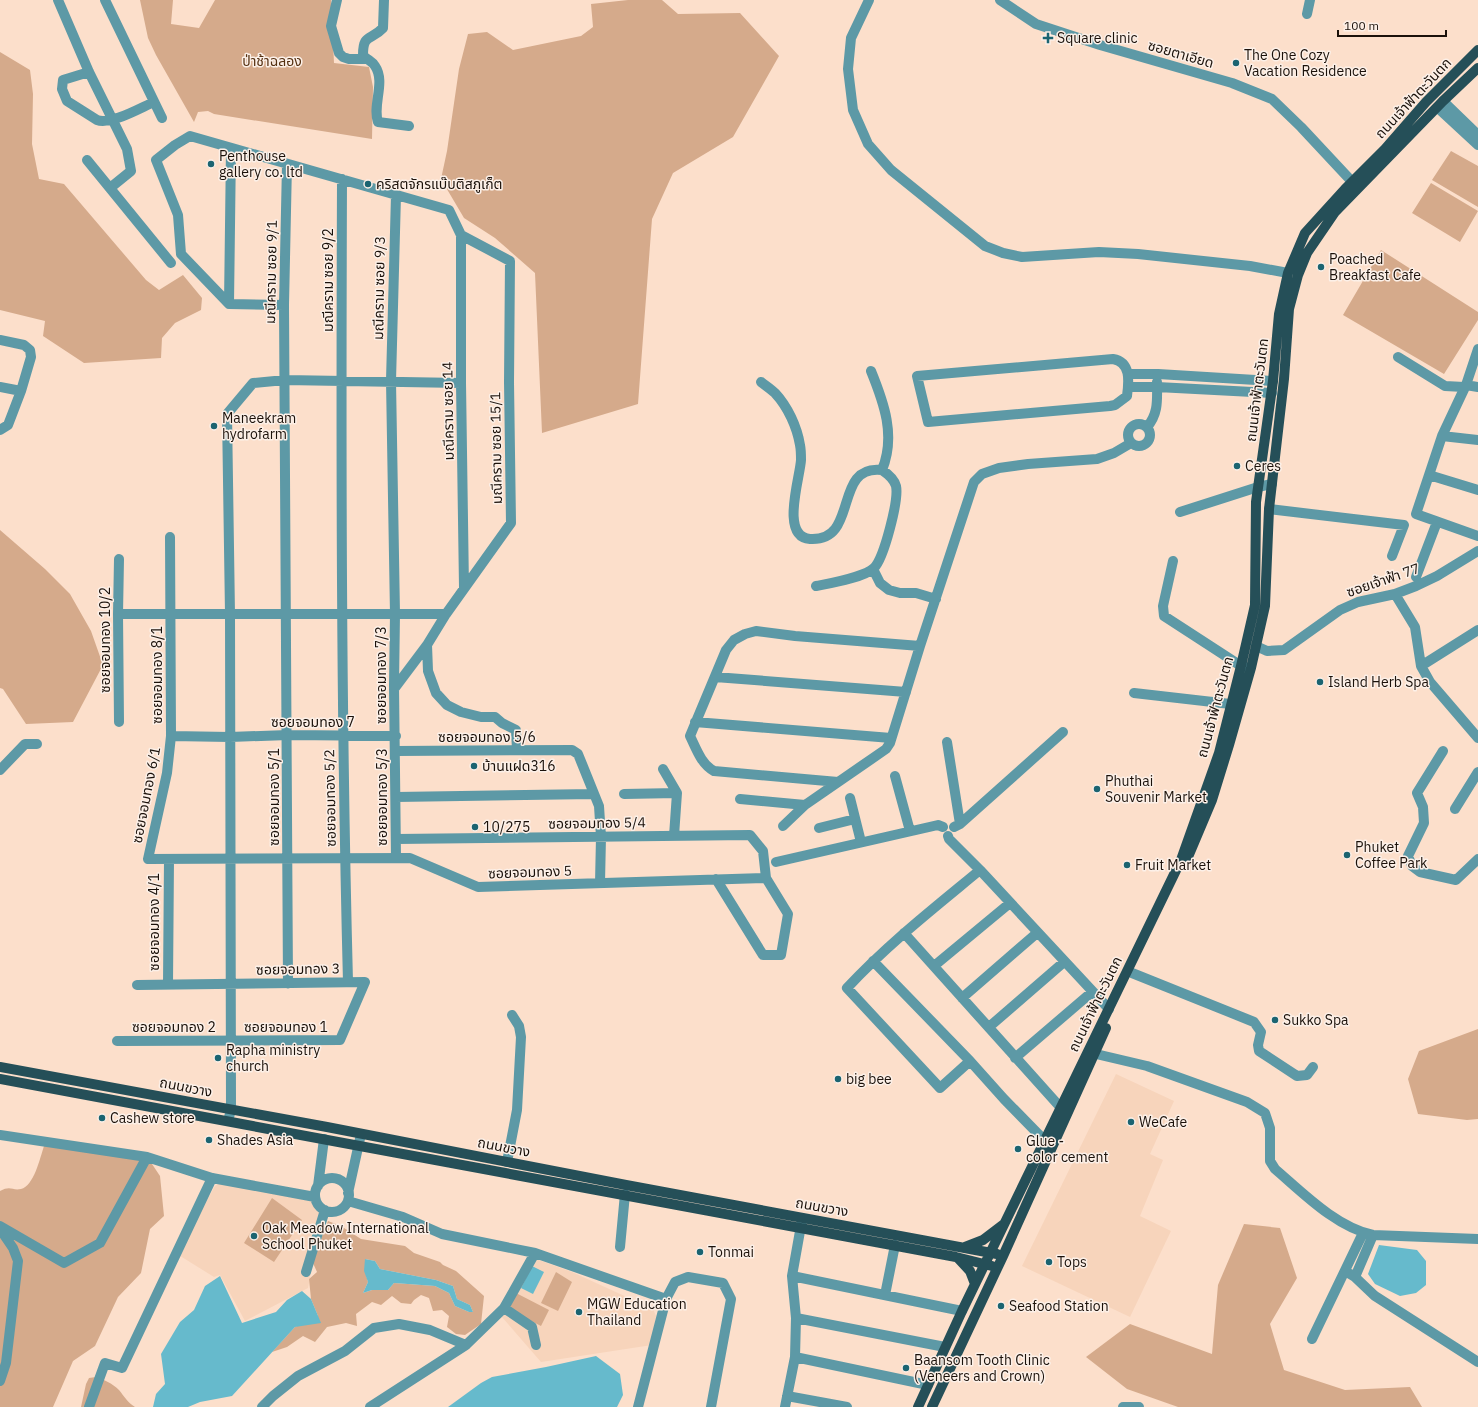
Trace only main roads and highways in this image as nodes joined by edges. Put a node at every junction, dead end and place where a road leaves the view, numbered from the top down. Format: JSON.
{"nodes":[{"id":1,"x":1478,"y":50,"type":"edge"},
{"id":2,"x":1478,"y":68,"type":"edge"},
{"id":3,"x":1356,"y":185,"type":"junction"},
{"id":4,"x":1246,"y":667,"type":"junction"},
{"id":5,"x":1236,"y":704,"type":"junction"},
{"id":6,"x":0,"y":1067,"type":"edge"},
{"id":7,"x":0,"y":1079,"type":"edge"},
{"id":8,"x":120,"y":1089,"type":"junction"},
{"id":9,"x":115,"y":1101,"type":"junction"},
{"id":10,"x":1048,"y":1144,"type":"junction"},
{"id":11,"x":538,"y":1173,"type":"junction"},
{"id":12,"x":801,"y":1223,"type":"junction"},
{"id":13,"x":1005,"y":1223,"type":"junction"},
{"id":14,"x":963,"y":1247,"type":"junction"},
{"id":15,"x":991,"y":1252,"type":"junction"},
{"id":16,"x":1003,"y":1256,"type":"junction"},
{"id":17,"x":956,"y":1257,"type":"junction"},
{"id":18,"x":985,"y":1264,"type":"junction"},
{"id":19,"x":997,"y":1268,"type":"junction"},
{"id":20,"x":975,"y":1284,"type":"junction"},
{"id":21,"x":918,"y":1407,"type":"edge"},
{"id":22,"x":932,"y":1407,"type":"edge"}],
"edges":[{"from":1,"to":3,"type":"main road","name":"ถนนเจ้าฟ้าตะวันตก"},
{"from":2,"to":3,"type":"main road","name":"ถนนเจ้าฟ้าตะวันตก"},
{"from":3,"to":4,"type":"main road","name":"ถนนเจ้าฟ้าตะวันตก"},
{"from":3,"to":4,"type":"main road","name":"ถนนเจ้าฟ้าตะวันตก"},
{"from":4,"to":5,"type":"main road","name":"ถนนเจ้าฟ้าตะวันตก"},
{"from":5,"to":10,"type":"main road","name":"ถนนเจ้าฟ้าตะวันตก"},
{"from":5,"to":10,"type":"main road","name":"ถนนเจ้าฟ้าตะวันตก"},
{"from":6,"to":8,"type":"main road","name":"ถนนขวาง"},
{"from":7,"to":9,"type":"main road","name":"ถนนขวาง"},
{"from":8,"to":9,"type":"main road"},
{"from":8,"to":11,"type":"main road","name":"ถนนขวาง"},
{"from":9,"to":11,"type":"main road","name":"ถนนขวาง"},
{"from":10,"to":13,"type":"main road","name":"ถนนเจ้าฟ้าตะวันตก"},
{"from":10,"to":16,"type":"main road","name":"ถนนเจ้าฟ้าตะวันตก"},
{"from":11,"to":12,"type":"main road","name":"ถนนขวาง"},
{"from":11,"to":12,"type":"main road","name":"ถนนขวาง"},
{"from":12,"to":14,"type":"main road","name":"ถนนขวาง"},
{"from":12,"to":17,"type":"main road","name":"ถนนขวาง"},
{"from":13,"to":14,"type":"main road"},
{"from":13,"to":15,"type":"main road","name":"ถนนเจ้าฟ้าตะวันตก"},
{"from":14,"to":15,"type":"main road","name":"ถนนขวาง"},
{"from":15,"to":16,"type":"main road","name":"ถนนขวาง"},
{"from":15,"to":18,"type":"main road","name":"ถนนเจ้าฟ้าตะวันตก"},
{"from":16,"to":19,"type":"main road","name":"ถนนเจ้าฟ้าตะวันตก"},
{"from":17,"to":18,"type":"main road","name":"ถนนขวาง"},
{"from":17,"to":20,"type":"main road"},
{"from":18,"to":19,"type":"main road","name":"ถนนขวาง"},
{"from":18,"to":20,"type":"main road","name":"ถนนเจ้าฟ้าตะวันตก"},
{"from":19,"to":22,"type":"main road","name":"ถนนเจ้าฟ้าตะวันตก"},
{"from":20,"to":21,"type":"main road","name":"ถนนเจ้าฟ้าตะวันตก"}]}
